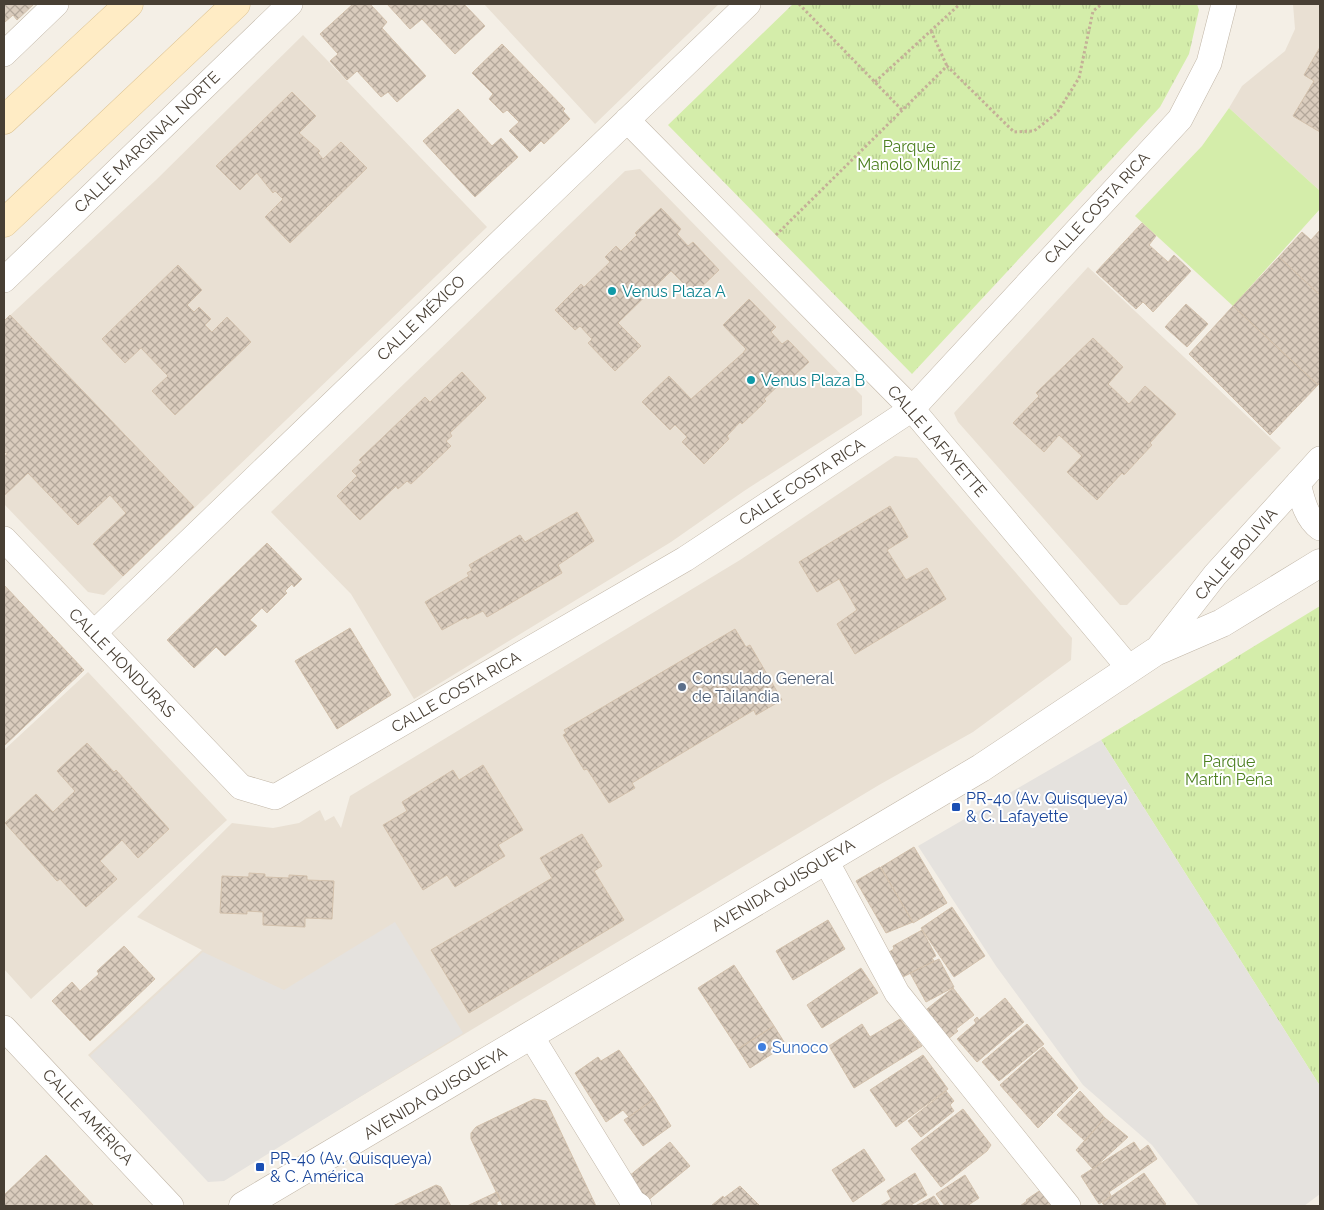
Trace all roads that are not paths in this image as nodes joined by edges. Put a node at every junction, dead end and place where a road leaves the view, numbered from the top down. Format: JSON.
{"nodes":[{"id":1,"x":56,"y":4,"type":"edge"},
{"id":2,"x":128,"y":4,"type":"edge"},
{"id":3,"x":236,"y":4,"type":"edge"},
{"id":4,"x":290,"y":4,"type":"edge"},
{"id":5,"x":748,"y":4,"type":"edge"},
{"id":6,"x":1224,"y":4,"type":"edge"},
{"id":7,"x":4,"y":54,"type":"edge"},
{"id":8,"x":4,"y":120,"type":"edge"},
{"id":9,"x":627,"y":120,"type":"junction"},
{"id":10,"x":4,"y":223,"type":"edge"},
{"id":11,"x":4,"y":280,"type":"edge"},
{"id":12,"x":912,"y":409,"type":"junction"},
{"id":13,"x":1320,"y":458,"type":"edge"},
{"id":14,"x":1298,"y":482,"type":"junction"},
{"id":15,"x":1320,"y":528,"type":"edge"},
{"id":16,"x":4,"y":539,"type":"edge"},
{"id":17,"x":1320,"y":563,"type":"edge"},
{"id":18,"x":94,"y":633,"type":"junction"},
{"id":19,"x":1155,"y":652,"type":"junction"},
{"id":20,"x":1129,"y":668,"type":"junction"},
{"id":21,"x":241,"y":787,"type":"joint"},
{"id":22,"x":825,"y":859,"type":"junction"},
{"id":23,"x":4,"y":1028,"type":"edge"},
{"id":24,"x":531,"y":1036,"type":"junction"},
{"id":25,"x":634,"y":1205,"type":"edge"},
{"id":26,"x":171,"y":1206,"type":"edge"},
{"id":27,"x":244,"y":1206,"type":"edge"},
{"id":28,"x":1068,"y":1206,"type":"edge"}],
"edges":[{"from":1,"to":7,"type":"street"},
{"from":2,"to":8,"type":"main road"},
{"from":3,"to":10,"type":"main road"},
{"from":4,"to":11,"type":"street","name":"CALLE MARGINAL NORTE"},
{"from":5,"to":9,"type":"street","name":"CALLE MÉXICO"},
{"from":6,"to":12,"type":"street","name":"CALLE COSTA RICA"},
{"from":9,"to":12,"type":"street","name":"CALLE LAFAYETTE"},
{"from":9,"to":18,"type":"street","name":"CALLE MÉXICO"},
{"from":12,"to":20,"type":"street","name":"CALLE LAFAYETTE"},
{"from":12,"to":21,"type":"street","name":"CALLE COSTA RICA"},
{"from":13,"to":14,"type":"street","name":"CALLE BOLIVIA"},
{"from":14,"to":15,"type":"street"},
{"from":14,"to":19,"type":"street","name":"CALLE BOLIVIA"},
{"from":16,"to":18,"type":"street","name":"CALLE HONDURAS"},
{"from":17,"to":19,"type":"street","name":"AVENIDA QUISQUEYA"},
{"from":18,"to":21,"type":"street","name":"CALLE HONDURAS"},
{"from":19,"to":20,"type":"street","name":"AVENIDA QUISQUEYA"},
{"from":20,"to":22,"type":"street","name":"AVENIDA QUISQUEYA"},
{"from":22,"to":24,"type":"street","name":"AVENIDA QUISQUEYA"},
{"from":22,"to":28,"type":"street"},
{"from":23,"to":26,"type":"street","name":"CALLE AMÉRICA"},
{"from":24,"to":25,"type":"street"},
{"from":24,"to":27,"type":"street","name":"AVENIDA QUISQUEYA"}]}
